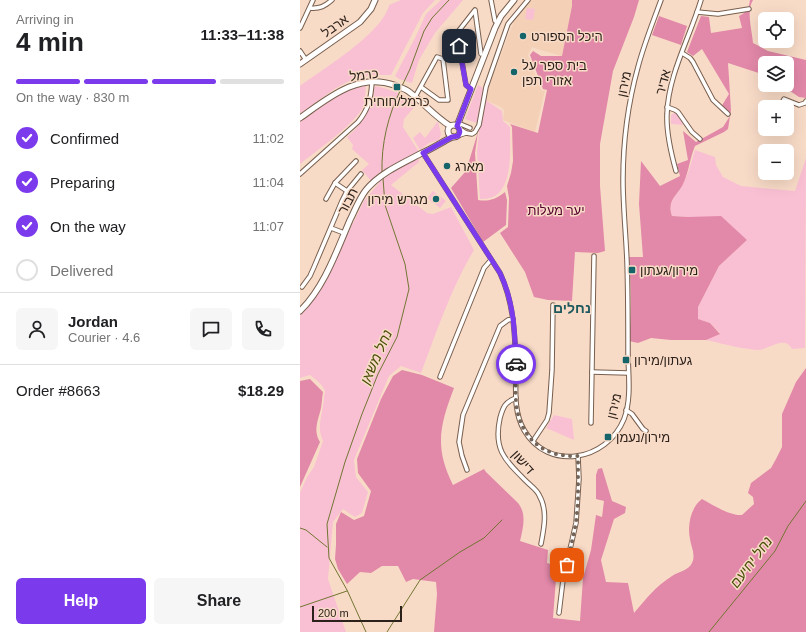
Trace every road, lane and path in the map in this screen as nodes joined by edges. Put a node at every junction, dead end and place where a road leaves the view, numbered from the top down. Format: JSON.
{"nodes":[{"id":1,"x":314,"y":0,"type":"edge"},
{"id":2,"x":332,"y":0,"type":"edge"},
{"id":3,"x":375,"y":0,"type":"edge"},
{"id":4,"x":491,"y":0,"type":"edge"},
{"id":5,"x":514,"y":0,"type":"edge"},
{"id":6,"x":528,"y":0,"type":"edge"},
{"id":7,"x":661,"y":0,"type":"edge"},
{"id":8,"x":701,"y":0,"type":"edge"},
{"id":9,"x":310,"y":8,"type":"junction"},
{"id":10,"x":749,"y":9,"type":"dead end"},
{"id":11,"x":697,"y":12,"type":"junction"},
{"id":12,"x":495,"y":21,"type":"dead end"},
{"id":13,"x":300,"y":28,"type":"edge"},
{"id":14,"x":457,"y":33,"type":"junction"},
{"id":15,"x":448,"y":42,"type":"dead end"},
{"id":16,"x":300,"y":51,"type":"edge"},
{"id":17,"x":682,"y":53,"type":"junction"},
{"id":18,"x":481,"y":54,"type":"dead end"},
{"id":19,"x":306,"y":60,"type":"junction"},
{"id":20,"x":300,"y":64,"type":"edge"},
{"id":21,"x":372,"y":82,"type":"junction"},
{"id":22,"x":421,"y":87,"type":"junction"},
{"id":23,"x":471,"y":89,"type":"junction"},
{"id":24,"x":415,"y":97,"type":"junction"},
{"id":25,"x":806,"y":101,"type":"edge"},
{"id":26,"x":794,"y":103,"type":"edge"},
{"id":27,"x":667,"y":107,"type":"junction"},
{"id":28,"x":728,"y":114,"type":"dead end"},
{"id":29,"x":300,"y":118,"type":"edge"},
{"id":30,"x":450,"y":126,"type":"junction"},
{"id":31,"x":458,"y":126,"type":"junction"},
{"id":32,"x":470,"y":128,"type":"dead end"},
{"id":33,"x":466,"y":133,"type":"junction"},
{"id":34,"x":455,"y":136,"type":"junction"},
{"id":35,"x":700,"y":139,"type":"dead end"},
{"id":36,"x":423,"y":153,"type":"junction"},
{"id":37,"x":356,"y":160,"type":"dead end"},
{"id":38,"x":676,"y":171,"type":"dead end"},
{"id":39,"x":300,"y":174,"type":"edge"},
{"id":40,"x":362,"y":174,"type":"dead end"},
{"id":41,"x":335,"y":183,"type":"junction"},
{"id":42,"x":347,"y":192,"type":"junction"},
{"id":43,"x":326,"y":199,"type":"dead end"},
{"id":44,"x":331,"y":228,"type":"junction"},
{"id":45,"x":344,"y":233,"type":"junction"},
{"id":46,"x":594,"y":256,"type":"dead end"},
{"id":47,"x":491,"y":260,"type":"junction"},
{"id":48,"x":302,"y":287,"type":"dead end"},
{"id":49,"x":553,"y":306,"type":"dead end"},
{"id":50,"x":300,"y":311,"type":"edge"},
{"id":51,"x":513,"y":319,"type":"junction"},
{"id":52,"x":592,"y":372,"type":"junction"},
{"id":53,"x":628,"y":373,"type":"junction"},
{"id":54,"x":440,"y":377,"type":"dead end"},
{"id":55,"x":516,"y":398,"type":"junction"},
{"id":56,"x":626,"y":410,"type":"junction"},
{"id":57,"x":591,"y":423,"type":"dead end"},
{"id":58,"x":646,"y":430,"type":"dead end"},
{"id":59,"x":533,"y":441,"type":"junction"},
{"id":60,"x":578,"y":456,"type":"junction"},
{"id":61,"x":467,"y":470,"type":"dead end"},
{"id":62,"x":541,"y":544,"type":"dead end"},
{"id":63,"x":559,"y":613,"type":"dead end"}],
"edges":[{"from":1,"to":9,"type":"street"},
{"from":2,"to":9,"type":"street"},
{"from":3,"to":19,"type":"street","name":"ארבל"},
{"from":4,"to":12,"type":"street"},
{"from":5,"to":23,"type":"street"},
{"from":6,"to":33,"type":"street"},
{"from":7,"to":53,"type":"street","name":"מירון"},
{"from":8,"to":11,"type":"street","name":"אדיר"},
{"from":9,"to":13,"type":"street"},
{"from":10,"to":11,"type":"street"},
{"from":11,"to":17,"type":"street","name":"אדיר"},
{"from":14,"to":15,"type":"street"},
{"from":14,"to":18,"type":"street"},
{"from":14,"to":23,"type":"street"},
{"from":16,"to":19,"type":"street"},
{"from":17,"to":27,"type":"street","name":"אדיר"},
{"from":17,"to":28,"type":"street"},
{"from":19,"to":20,"type":"street","name":"ארבל"},
{"from":21,"to":24,"type":"street","name":"כרמל"},
{"from":21,"to":29,"type":"street","name":"כרמל"},
{"from":21,"to":39,"type":"street"},
{"from":22,"to":22,"type":"street"},
{"from":22,"to":24,"type":"street"},
{"from":23,"to":31,"type":"street"},
{"from":24,"to":30,"type":"street","name":"כרמל"},
{"from":25,"to":26,"type":"street"},
{"from":27,"to":35,"type":"street"},
{"from":27,"to":38,"type":"street","name":"אדיר"},
{"from":30,"to":31,"type":"street"},
{"from":30,"to":34,"type":"street"},
{"from":31,"to":32,"type":"street"},
{"from":31,"to":33,"type":"street"},
{"from":31,"to":34,"type":"street"},
{"from":33,"to":34,"type":"street"},
{"from":34,"to":36,"type":"street","name":"תבור"},
{"from":36,"to":45,"type":"street","name":"תבור"},
{"from":36,"to":47,"type":"street","name":"מירון"},
{"from":37,"to":41,"type":"street"},
{"from":40,"to":42,"type":"street"},
{"from":41,"to":42,"type":"street"},
{"from":41,"to":43,"type":"street"},
{"from":42,"to":44,"type":"street"},
{"from":44,"to":45,"type":"street"},
{"from":44,"to":48,"type":"street"},
{"from":45,"to":50,"type":"street","name":"תבור"},
{"from":46,"to":52,"type":"street"},
{"from":47,"to":51,"type":"street","name":"מירון"},
{"from":47,"to":54,"type":"street"},
{"from":49,"to":59,"type":"street"},
{"from":51,"to":55,"type":"street","name":"מירון"},
{"from":51,"to":61,"type":"street"},
{"from":52,"to":53,"type":"street"},
{"from":52,"to":57,"type":"street"},
{"from":53,"to":56,"type":"street","name":"מירון"},
{"from":55,"to":59,"type":"street","name":"מירון"},
{"from":55,"to":62,"type":"street","name":"דישון"},
{"from":56,"to":58,"type":"street"},
{"from":56,"to":60,"type":"street","name":"מירון"},
{"from":59,"to":60,"type":"street","name":"מירון"},
{"from":60,"to":63,"type":"street"}]}
